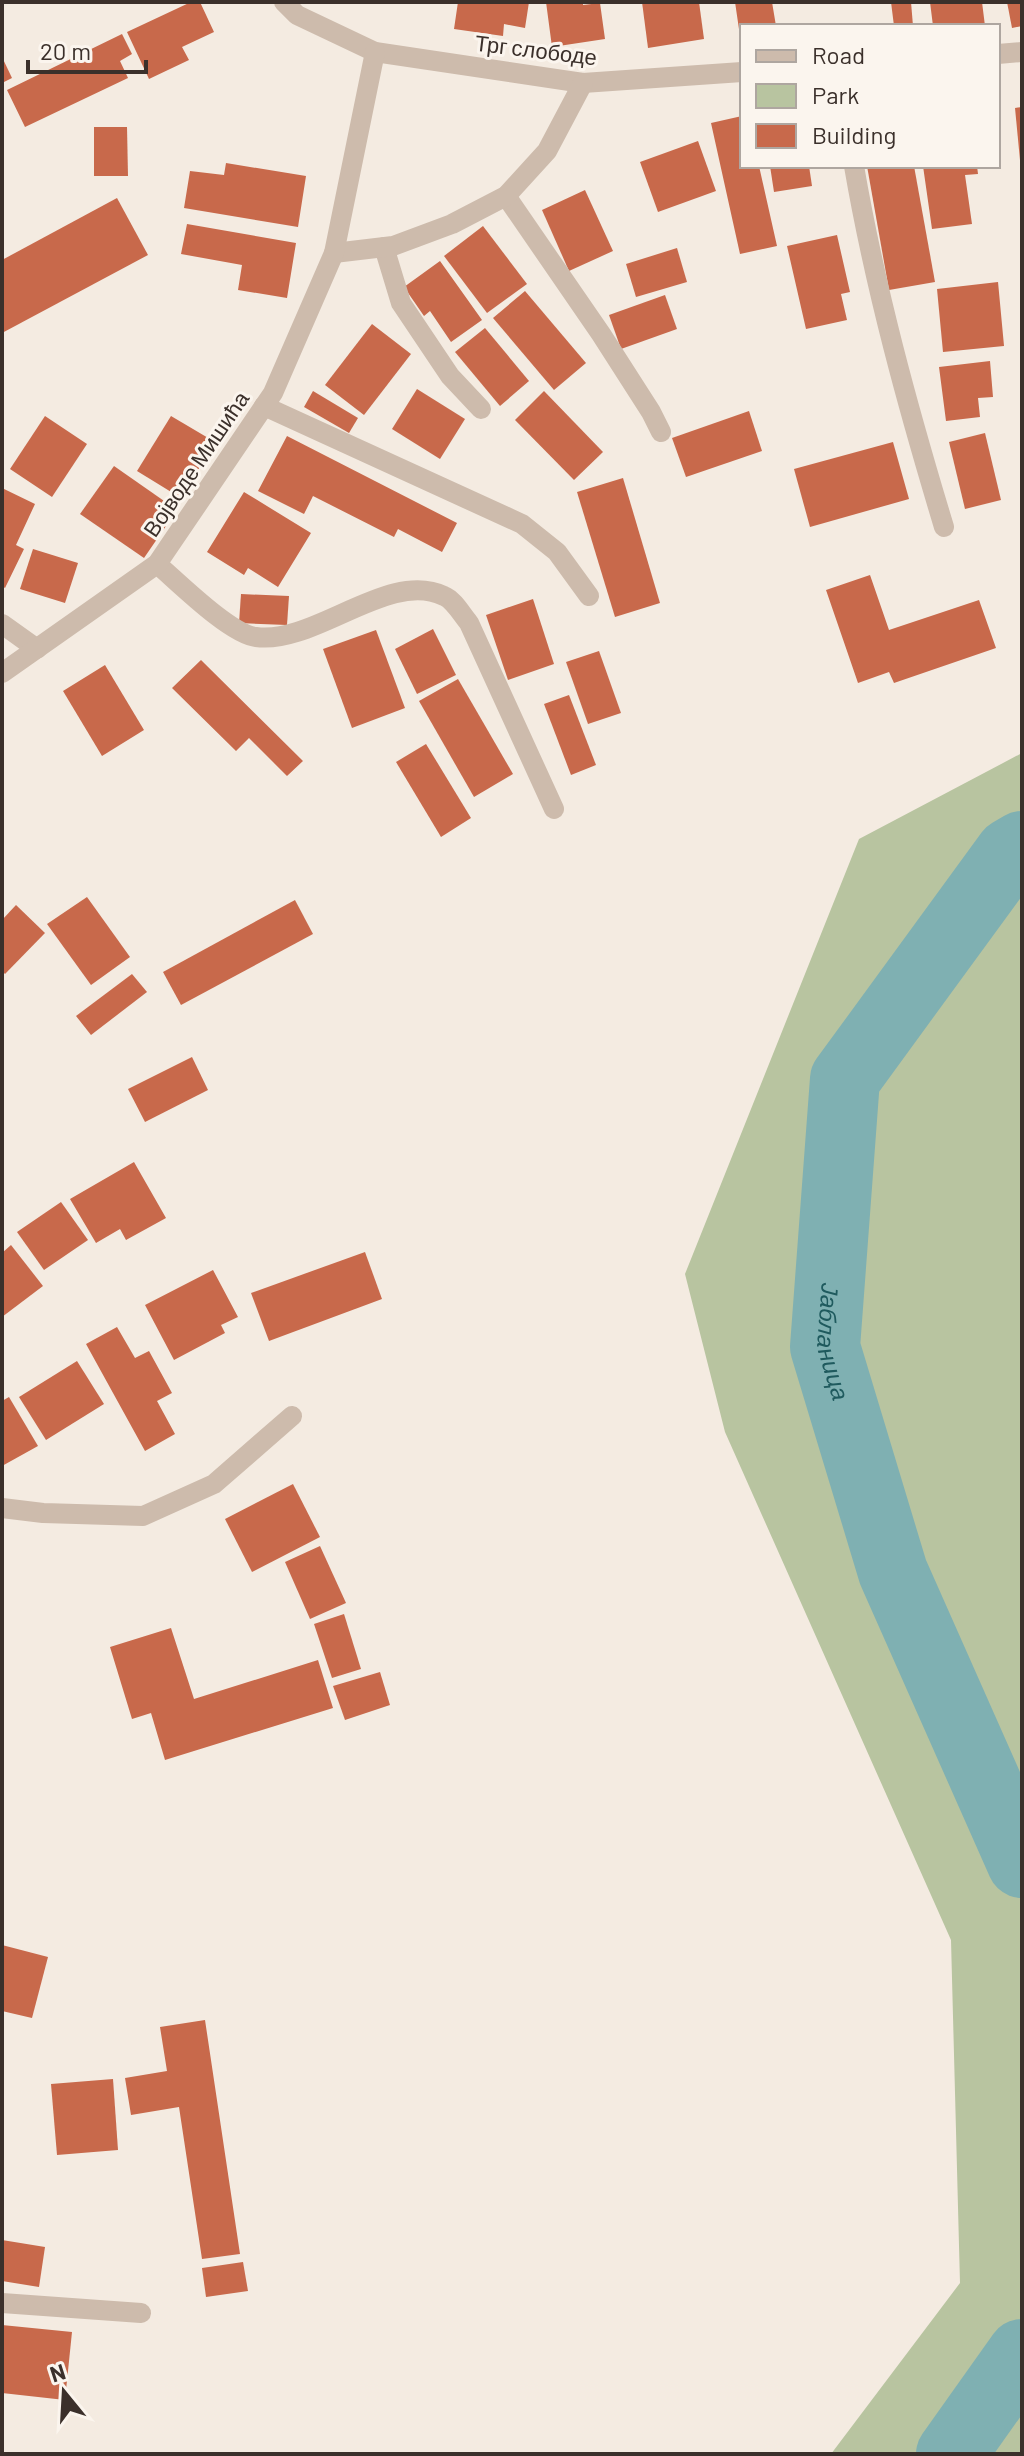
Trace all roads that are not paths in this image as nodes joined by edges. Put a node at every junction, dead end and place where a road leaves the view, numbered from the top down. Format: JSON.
{"nodes":[{"id":1,"x":284,"y":2,"type":"edge"},
{"id":2,"x":375,"y":52,"type":"junction"},
{"id":3,"x":1022,"y":52,"type":"edge"},
{"id":4,"x":1000,"y":54,"type":"edge"},
{"id":5,"x":740,"y":72,"type":"edge"},
{"id":6,"x":583,"y":83,"type":"junction"},
{"id":7,"x":854,"y":168,"type":"edge"},
{"id":8,"x":506,"y":196,"type":"junction"},
{"id":9,"x":384,"y":247,"type":"junction"},
{"id":10,"x":334,"y":253,"type":"junction"},
{"id":11,"x":264,"y":406,"type":"junction"},
{"id":12,"x":481,"y":409,"type":"dead end"},
{"id":13,"x":661,"y":432,"type":"dead end"},
{"id":14,"x":944,"y":527,"type":"dead end"},
{"id":15,"x":157,"y":564,"type":"junction"},
{"id":16,"x":589,"y":596,"type":"dead end"},
{"id":17,"x":2,"y":624,"type":"edge"},
{"id":18,"x":37,"y":649,"type":"junction"},
{"id":19,"x":2,"y":673,"type":"edge"},
{"id":20,"x":554,"y":809,"type":"dead end"},
{"id":21,"x":292,"y":1416,"type":"dead end"},
{"id":22,"x":2,"y":1508,"type":"edge"},
{"id":23,"x":2,"y":2303,"type":"edge"},
{"id":24,"x":141,"y":2313,"type":"dead end"}],
"edges":[{"from":1,"to":2,"type":"street","name":"Трг слободе"},
{"from":2,"to":6,"type":"street","name":"Трг слободе"},
{"from":2,"to":10,"type":"street"},
{"from":3,"to":4,"type":"street"},
{"from":5,"to":6,"type":"street","name":"Трг слободе"},
{"from":6,"to":8,"type":"street"},
{"from":7,"to":14,"type":"street"},
{"from":8,"to":9,"type":"street"},
{"from":8,"to":13,"type":"street"},
{"from":9,"to":10,"type":"street"},
{"from":9,"to":12,"type":"street"},
{"from":10,"to":11,"type":"street","name":"Војводе Мишића"},
{"from":11,"to":15,"type":"street","name":"Војводе Мишића"},
{"from":11,"to":16,"type":"street"},
{"from":15,"to":18,"type":"street","name":"Војводе Мишића"},
{"from":15,"to":20,"type":"street"},
{"from":17,"to":18,"type":"street"},
{"from":18,"to":19,"type":"street","name":"Војводе Мишића"},
{"from":21,"to":22,"type":"street"},
{"from":23,"to":24,"type":"street"}]}
